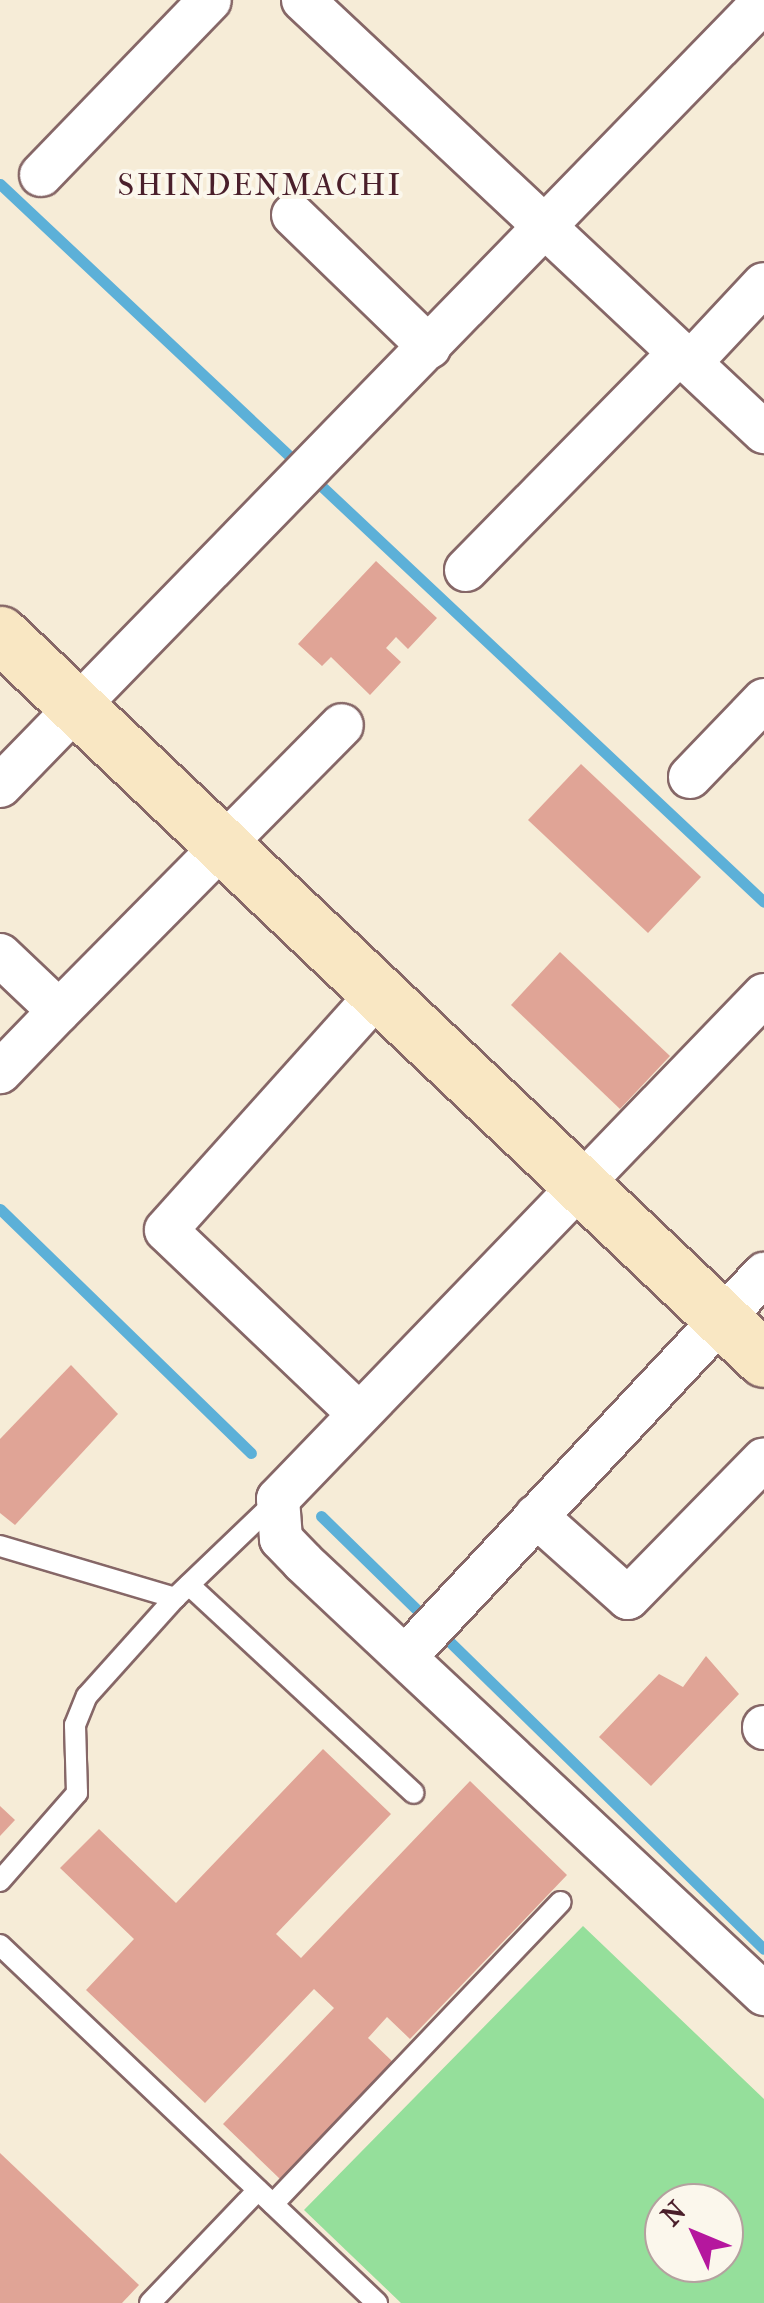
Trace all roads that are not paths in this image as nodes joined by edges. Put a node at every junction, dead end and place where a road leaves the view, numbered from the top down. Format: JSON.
{"nodes":[{"id":1,"x":210,"y":0,"type":"edge"},
{"id":2,"x":764,"y":1,"type":"edge"},
{"id":3,"x":316,"y":4,"type":"edge"},
{"id":4,"x":41,"y":175,"type":"dead end"},
{"id":5,"x":293,"y":215,"type":"dead end"},
{"id":6,"x":545,"y":227,"type":"junction"},
{"id":7,"x":764,"y":284,"type":"edge"},
{"id":8,"x":429,"y":347,"type":"junction"},
{"id":9,"x":685,"y":358,"type":"junction"},
{"id":10,"x":764,"y":432,"type":"edge"},
{"id":11,"x":466,"y":570,"type":"dead end"},
{"id":12,"x":0,"y":634,"type":"edge"},
{"id":13,"x":764,"y":700,"type":"edge"},
{"id":14,"x":79,"y":709,"type":"junction"},
{"id":15,"x":342,"y":726,"type":"dead end"},
{"id":16,"x":690,"y":777,"type":"dead end"},
{"id":17,"x":0,"y":786,"type":"edge"},
{"id":18,"x":222,"y":845,"type":"junction"},
{"id":19,"x":0,"y":955,"type":"edge"},
{"id":20,"x":378,"y":994,"type":"junction"},
{"id":21,"x":764,"y":995,"type":"edge"},
{"id":22,"x":59,"y":1011,"type":"junction"},
{"id":23,"x":0,"y":1072,"type":"edge"},
{"id":24,"x":579,"y":1184,"type":"junction"},
{"id":25,"x":764,"y":1274,"type":"edge"},
{"id":26,"x":720,"y":1317,"type":"junction"},
{"id":27,"x":764,"y":1359,"type":"edge"},
{"id":28,"x":358,"y":1413,"type":"junction"},
{"id":29,"x":764,"y":1459,"type":"edge"},
{"id":30,"x":278,"y":1499,"type":"junction"},
{"id":31,"x":536,"y":1516,"type":"junction"},
{"id":32,"x":0,"y":1546,"type":"edge"},
{"id":33,"x":182,"y":1591,"type":"junction"},
{"id":34,"x":424,"y":1636,"type":"junction"},
{"id":35,"x":414,"y":1793,"type":"dead end"},
{"id":36,"x":0,"y":1881,"type":"edge"},
{"id":37,"x":561,"y":1902,"type":"dead end"},
{"id":38,"x":0,"y":1945,"type":"edge"},
{"id":39,"x":764,"y":1994,"type":"edge"},
{"id":40,"x":265,"y":2197,"type":"junction"},
{"id":41,"x":150,"y":2303,"type":"edge"},
{"id":42,"x":377,"y":2303,"type":"edge"}],
"edges":[{"from":1,"to":4,"type":"street"},
{"from":2,"to":6,"type":"street"},
{"from":3,"to":6,"type":"street"},
{"from":5,"to":8,"type":"street"},
{"from":6,"to":8,"type":"street"},
{"from":6,"to":9,"type":"street"},
{"from":7,"to":9,"type":"street"},
{"from":8,"to":14,"type":"street"},
{"from":9,"to":10,"type":"street"},
{"from":9,"to":11,"type":"street"},
{"from":12,"to":14,"type":"street"},
{"from":13,"to":16,"type":"street"},
{"from":14,"to":17,"type":"street"},
{"from":14,"to":18,"type":"street"},
{"from":15,"to":18,"type":"street"},
{"from":18,"to":20,"type":"street"},
{"from":18,"to":22,"type":"street"},
{"from":19,"to":22,"type":"street"},
{"from":20,"to":24,"type":"street"},
{"from":20,"to":28,"type":"street"},
{"from":21,"to":24,"type":"street"},
{"from":22,"to":23,"type":"street"},
{"from":24,"to":26,"type":"street"},
{"from":24,"to":28,"type":"street"},
{"from":25,"to":26,"type":"street"},
{"from":26,"to":27,"type":"street"},
{"from":26,"to":31,"type":"street"},
{"from":28,"to":30,"type":"street"},
{"from":29,"to":31,"type":"street"},
{"from":30,"to":33,"type":"lane"},
{"from":30,"to":34,"type":"street"},
{"from":31,"to":34,"type":"street"},
{"from":32,"to":33,"type":"lane"},
{"from":33,"to":35,"type":"lane"},
{"from":33,"to":36,"type":"lane"},
{"from":34,"to":39,"type":"street"},
{"from":37,"to":40,"type":"lane"},
{"from":38,"to":40,"type":"lane"},
{"from":40,"to":41,"type":"lane"},
{"from":40,"to":42,"type":"lane"}]}
